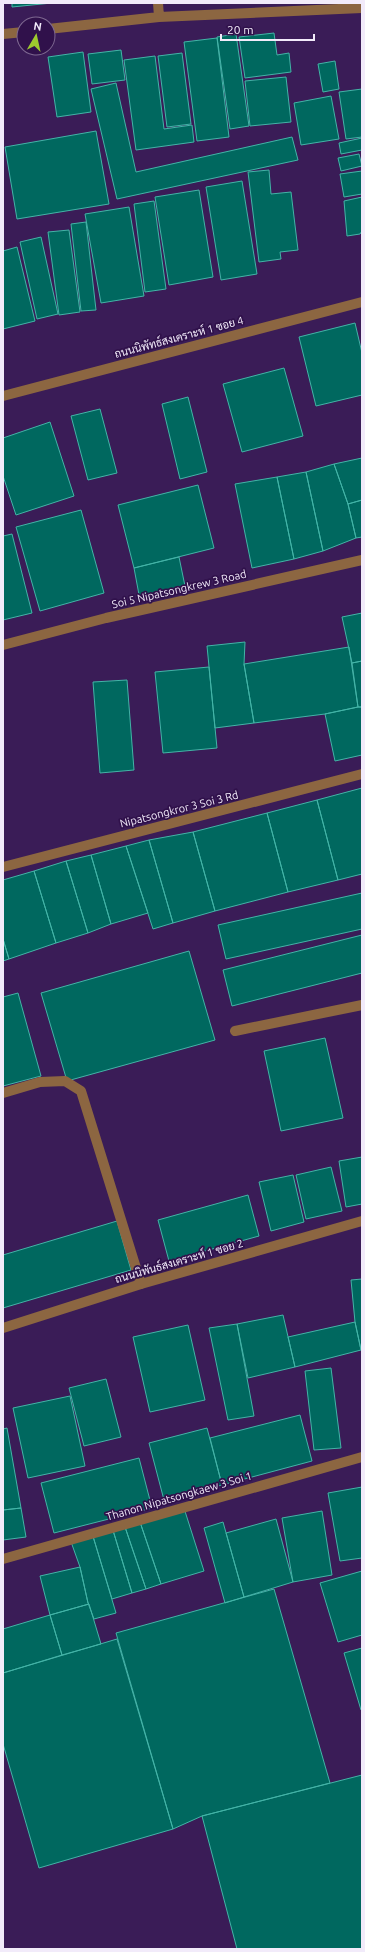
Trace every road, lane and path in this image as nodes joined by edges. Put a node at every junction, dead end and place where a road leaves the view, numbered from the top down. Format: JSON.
{"nodes":[{"id":1,"x":158,"y":3,"type":"edge"},
{"id":2,"x":362,"y":8,"type":"edge"},
{"id":3,"x":159,"y":17,"type":"junction"},
{"id":4,"x":56,"y":29,"type":"edge"},
{"id":5,"x":16,"y":33,"type":"edge"},
{"id":6,"x":3,"y":34,"type":"edge"},
{"id":7,"x":362,"y":302,"type":"edge"},
{"id":8,"x":3,"y":396,"type":"edge"},
{"id":9,"x":362,"y":560,"type":"edge"},
{"id":10,"x":3,"y":645,"type":"edge"},
{"id":11,"x":362,"y":774,"type":"edge"},
{"id":12,"x":3,"y":867,"type":"edge"},
{"id":13,"x":362,"y":1004,"type":"edge"},
{"id":14,"x":235,"y":1031,"type":"dead end"},
{"id":15,"x":3,"y":1093,"type":"edge"},
{"id":16,"x":362,"y":1220,"type":"edge"},
{"id":17,"x":141,"y":1284,"type":"junction"},
{"id":18,"x":3,"y":1328,"type":"edge"},
{"id":19,"x":362,"y":1457,"type":"edge"},
{"id":20,"x":3,"y":1559,"type":"edge"}],
"edges":[{"from":1,"to":3,"type":"street"},
{"from":2,"to":3,"type":"street"},
{"from":3,"to":4,"type":"street"},
{"from":5,"to":6,"type":"street"},
{"from":7,"to":8,"type":"street","name":"ถนนนิพัทธ์สงเคราะห์ 1 ซอย 4"},
{"from":9,"to":10,"type":"street","name":"Soi 5 Nipatsongkrew 3 Road"},
{"from":11,"to":12,"type":"street","name":"Nipatsongkror 3 Soi 3 Rd"},
{"from":13,"to":14,"type":"street"},
{"from":15,"to":17,"type":"street"},
{"from":16,"to":17,"type":"street","name":"ถนนนิพันธ์สงเคราะห์ 1 ซอย 2"},
{"from":17,"to":18,"type":"street","name":"ถนนนิพันธ์สงเคราะห์ 1 ซอย 2"},
{"from":19,"to":20,"type":"street","name":"Thanon Nipatsongkaew 3 Soi 1"}]}
